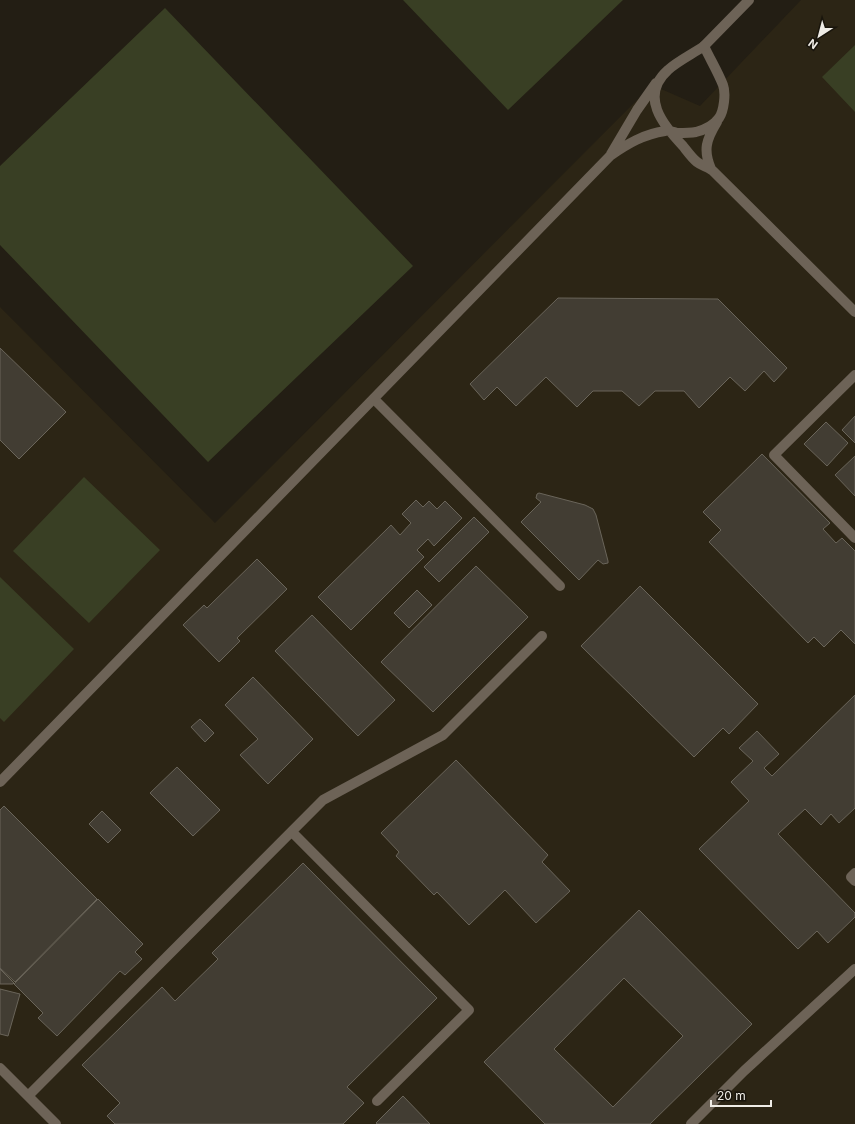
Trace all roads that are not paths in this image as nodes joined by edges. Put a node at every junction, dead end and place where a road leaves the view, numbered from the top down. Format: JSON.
{"nodes":[{"id":1,"x":749,"y":0,"type":"edge"},
{"id":2,"x":704,"y":46,"type":"junction"},
{"id":3,"x":660,"y":77,"type":"junction"},
{"id":4,"x":720,"y":118,"type":"junction"},
{"id":5,"x":667,"y":130,"type":"junction"},
{"id":6,"x":610,"y":156,"type":"junction"},
{"id":7,"x":711,"y":169,"type":"junction"},
{"id":8,"x":855,"y":312,"type":"edge"},
{"id":9,"x":855,"y":375,"type":"edge"},
{"id":10,"x":374,"y":399,"type":"junction"},
{"id":11,"x":855,"y":538,"type":"edge"},
{"id":12,"x":560,"y":586,"type":"dead end"},
{"id":13,"x":542,"y":636,"type":"dead end"},
{"id":14,"x":0,"y":782,"type":"edge"},
{"id":15,"x":292,"y":832,"type":"junction"},
{"id":16,"x":855,"y":873,"type":"edge"},
{"id":17,"x":855,"y":881,"type":"edge"},
{"id":18,"x":855,"y":969,"type":"edge"},
{"id":19,"x":0,"y":1068,"type":"edge"},
{"id":20,"x":28,"y":1096,"type":"junction"},
{"id":21,"x":377,"y":1101,"type":"dead end"},
{"id":22,"x":56,"y":1124,"type":"edge"},
{"id":23,"x":691,"y":1124,"type":"edge"}],
"edges":[{"from":1,"to":2,"type":"street"},
{"from":2,"to":3,"type":"street"},
{"from":2,"to":4,"type":"street"},
{"from":3,"to":5,"type":"street"},
{"from":3,"to":6,"type":"street"},
{"from":4,"to":5,"type":"street"},
{"from":4,"to":7,"type":"street"},
{"from":5,"to":6,"type":"street"},
{"from":5,"to":7,"type":"street"},
{"from":6,"to":10,"type":"street"},
{"from":7,"to":8,"type":"street"},
{"from":9,"to":11,"type":"street"},
{"from":10,"to":12,"type":"street"},
{"from":10,"to":14,"type":"street"},
{"from":13,"to":15,"type":"street"},
{"from":15,"to":20,"type":"street"},
{"from":15,"to":21,"type":"street"},
{"from":16,"to":17,"type":"street"},
{"from":18,"to":23,"type":"street"},
{"from":19,"to":20,"type":"street"},
{"from":20,"to":22,"type":"street"}]}
